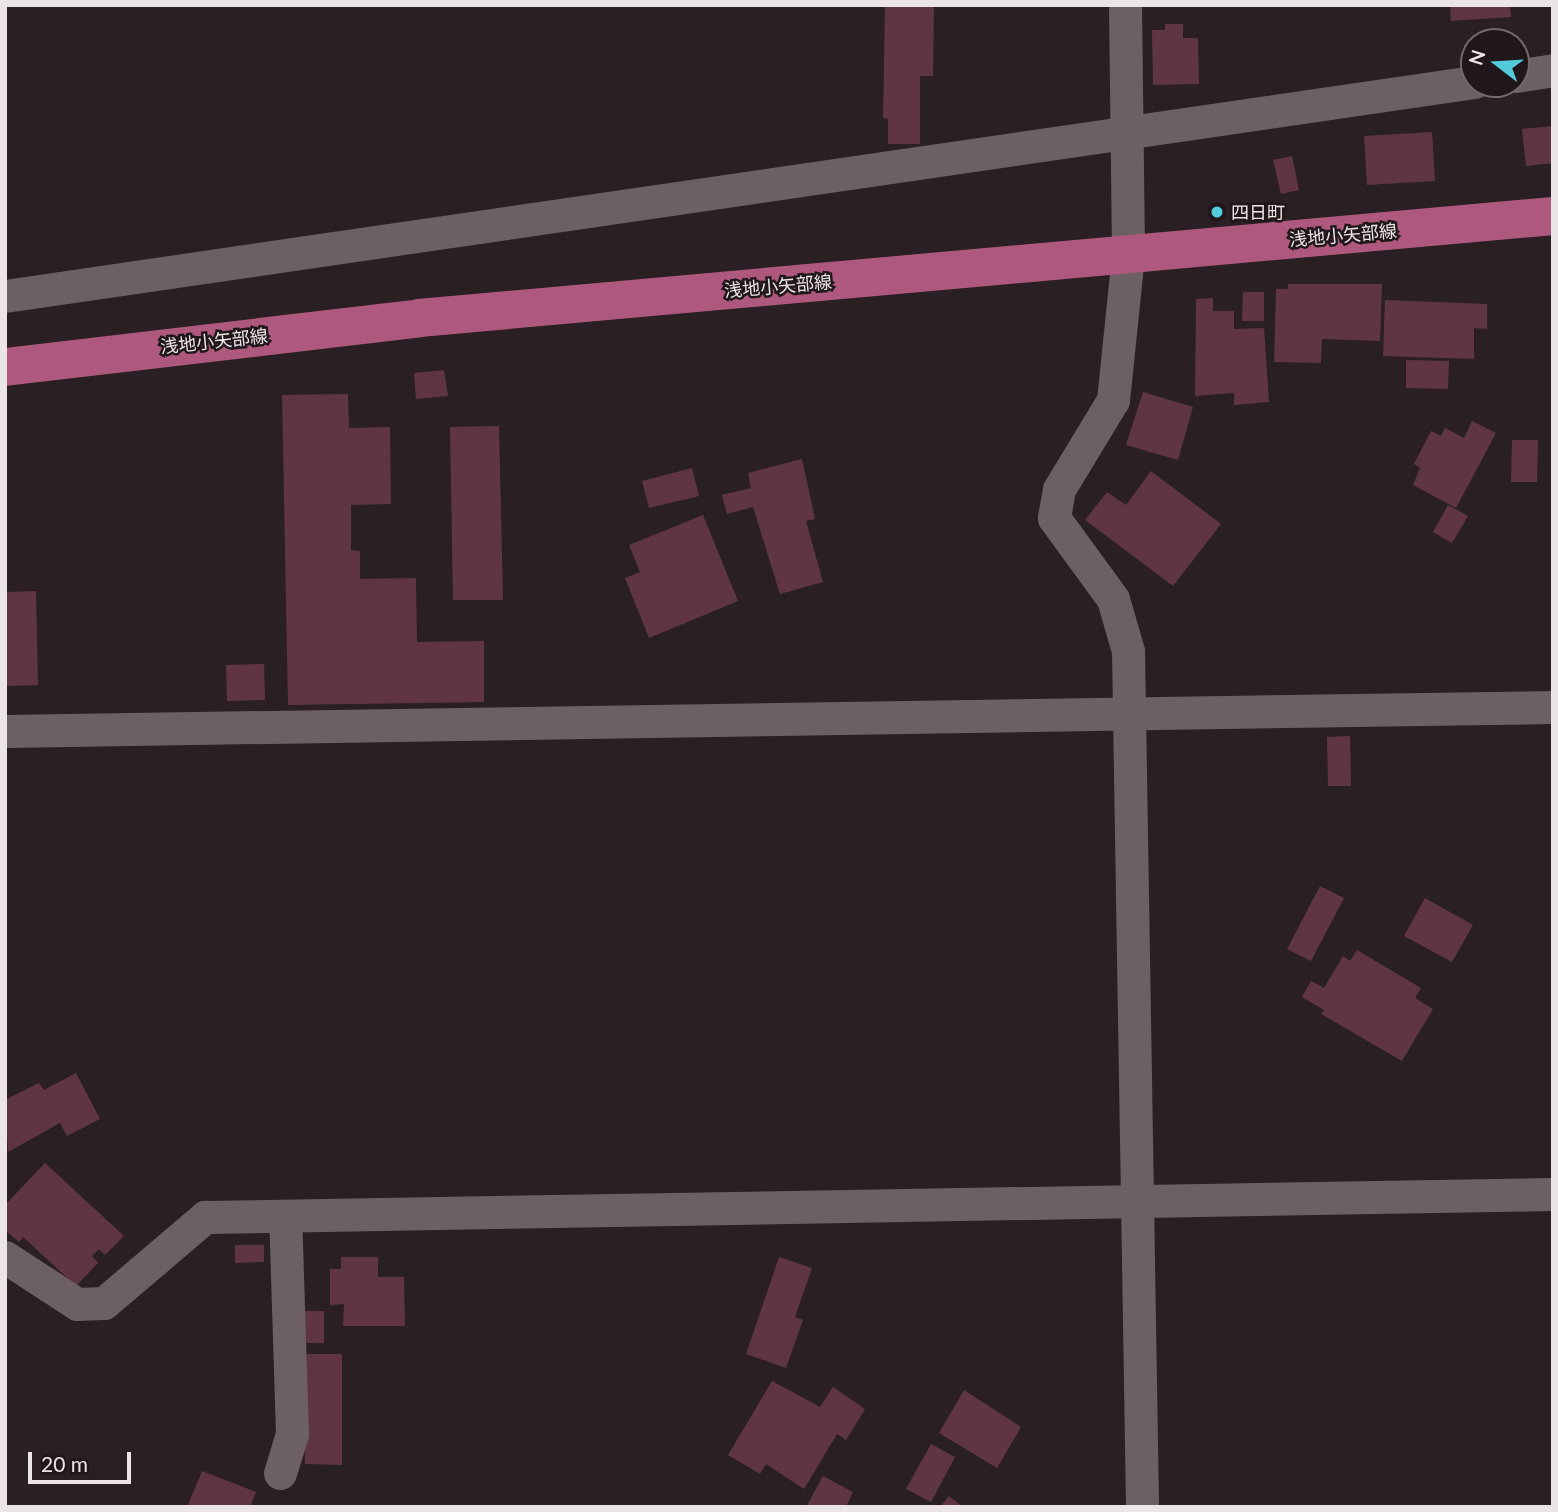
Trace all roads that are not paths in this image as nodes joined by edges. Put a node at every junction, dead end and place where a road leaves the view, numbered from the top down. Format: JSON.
{"nodes":[{"id":1,"x":1125,"y":5,"type":"edge"},
{"id":2,"x":1553,"y":70,"type":"edge"},
{"id":3,"x":1530,"y":74,"type":"edge"},
{"id":4,"x":1460,"y":84,"type":"edge"},
{"id":5,"x":1127,"y":134,"type":"junction"},
{"id":6,"x":1553,"y":216,"type":"edge"},
{"id":7,"x":1128,"y":255,"type":"junction"},
{"id":8,"x":5,"y":296,"type":"edge"},
{"id":9,"x":5,"y":367,"type":"edge"},
{"id":10,"x":1553,"y":707,"type":"edge"},
{"id":11,"x":1129,"y":713,"type":"junction"},
{"id":12,"x":5,"y":731,"type":"edge"},
{"id":13,"x":1553,"y":1194,"type":"edge"},
{"id":14,"x":1137,"y":1199,"type":"junction"},
{"id":15,"x":285,"y":1217,"type":"junction"},
{"id":16,"x":5,"y":1257,"type":"edge"},
{"id":17,"x":280,"y":1473,"type":"dead end"},
{"id":18,"x":1142,"y":1507,"type":"edge"}],
"edges":[{"from":1,"to":5,"type":"street"},
{"from":2,"to":3,"type":"street"},
{"from":4,"to":5,"type":"street"},
{"from":5,"to":7,"type":"street"},
{"from":5,"to":8,"type":"street"},
{"from":6,"to":7,"type":"main road","name":"浅地小矢部線"},
{"from":7,"to":9,"type":"main road","name":"浅地小矢部線"},
{"from":7,"to":11,"type":"street"},
{"from":10,"to":11,"type":"street"},
{"from":11,"to":12,"type":"street"},
{"from":11,"to":14,"type":"street"},
{"from":13,"to":14,"type":"street"},
{"from":14,"to":15,"type":"street"},
{"from":14,"to":18,"type":"street"},
{"from":15,"to":16,"type":"street"},
{"from":15,"to":17,"type":"street"}]}
